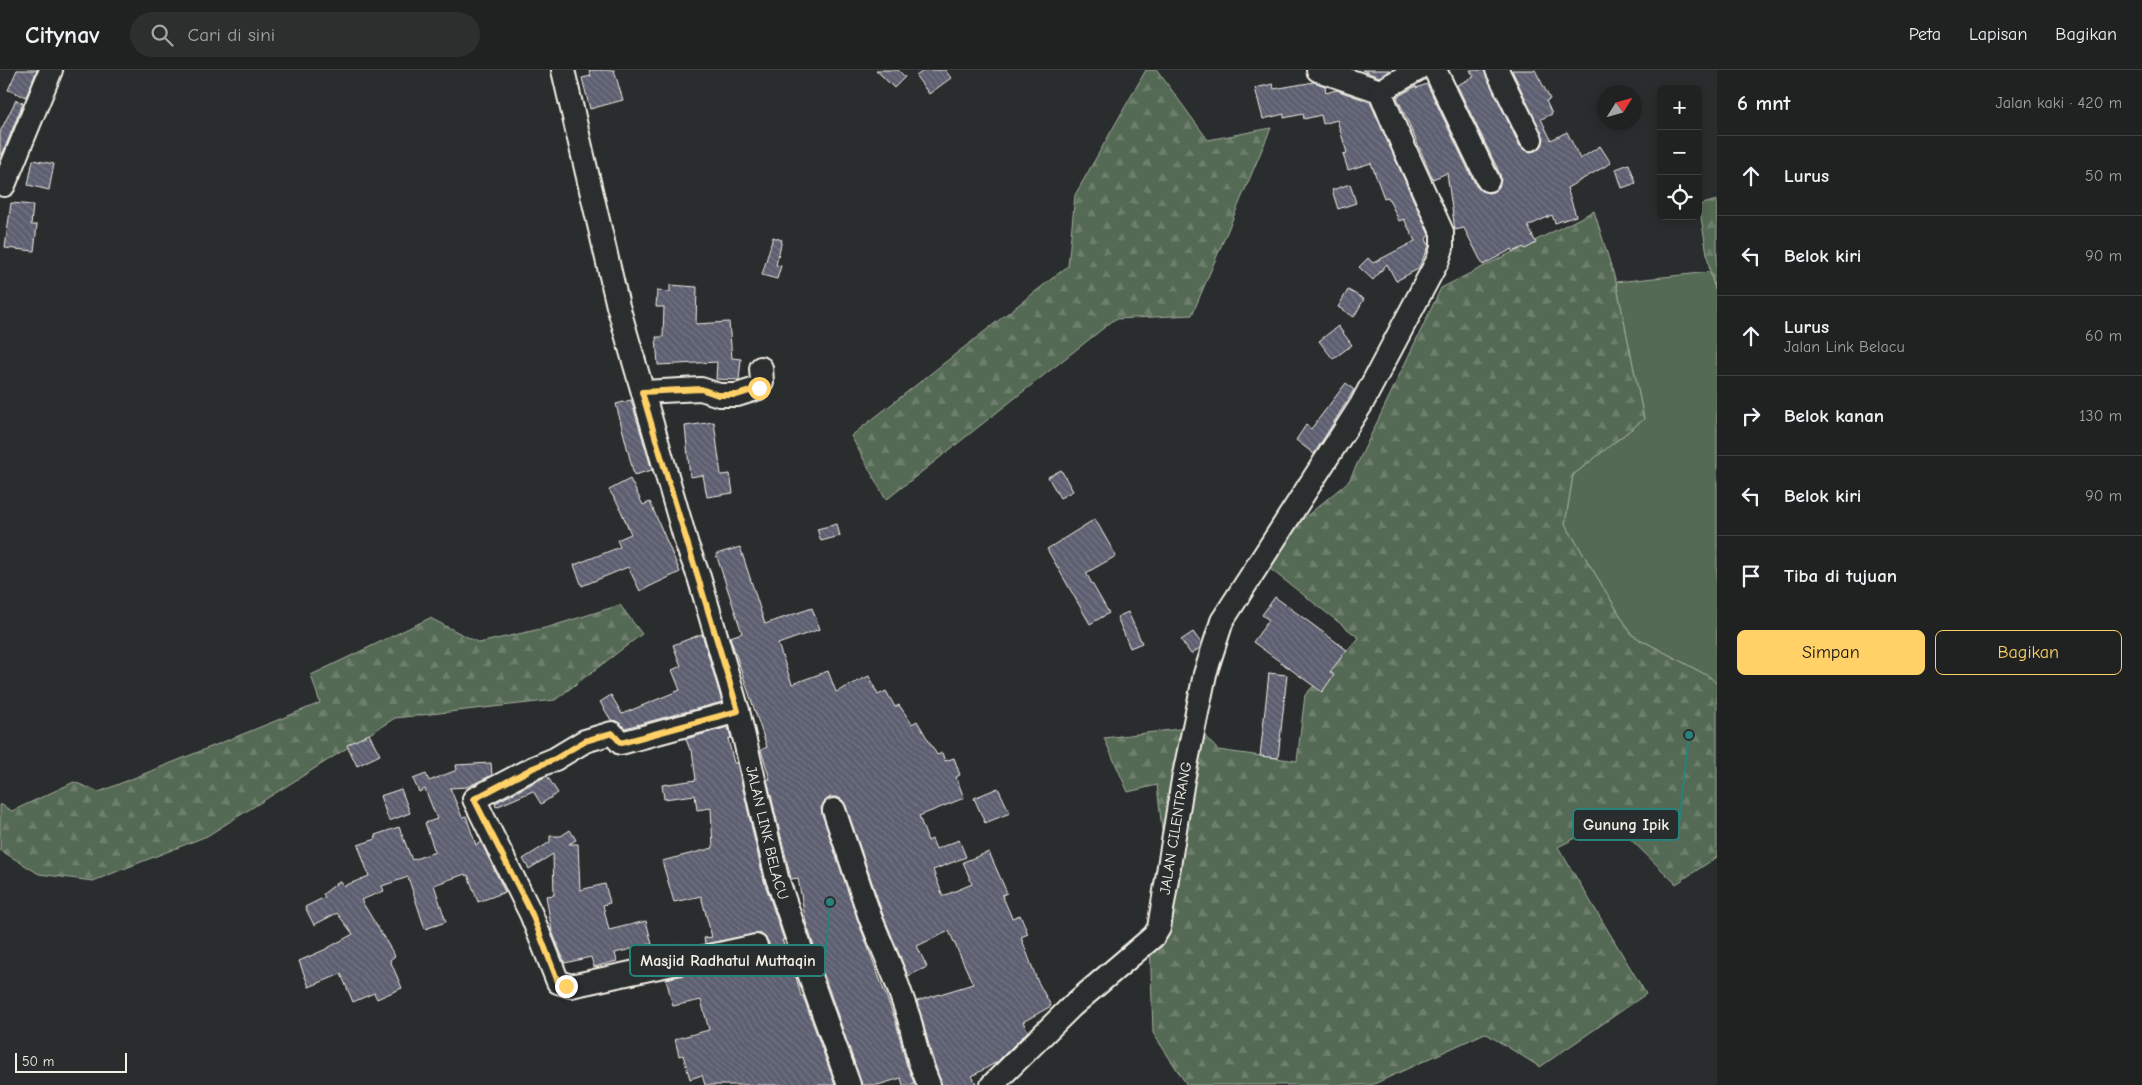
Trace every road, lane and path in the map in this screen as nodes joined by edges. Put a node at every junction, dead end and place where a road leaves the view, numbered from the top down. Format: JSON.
{"nodes":[{"id":1,"x":51,"y":70,"type":"edge"},
{"id":2,"x":563,"y":70,"type":"edge"},
{"id":3,"x":1318,"y":70,"type":"edge"},
{"id":4,"x":1417,"y":70,"type":"edge"},
{"id":5,"x":1435,"y":70,"type":"edge"},
{"id":6,"x":1497,"y":70,"type":"edge"},
{"id":7,"x":1380,"y":91,"type":"junction"},
{"id":8,"x":1531,"y":139,"type":"dead end"},
{"id":9,"x":1488,"y":180,"type":"dead end"},
{"id":10,"x":4,"y":185,"type":"dead end"},
{"id":11,"x":761,"y":368,"type":"dead end"},
{"id":12,"x":642,"y":392,"type":"junction"},
{"id":13,"x":738,"y":711,"type":"junction"},
{"id":14,"x":834,"y":810,"type":"dead end"},
{"id":15,"x":756,"y":946,"type":"dead end"},
{"id":16,"x":849,"y":1085,"type":"edge"},
{"id":17,"x":928,"y":1085,"type":"edge"},
{"id":18,"x":992,"y":1085,"type":"edge"}],
"edges":[{"from":1,"to":10,"type":"street"},
{"from":2,"to":12,"type":"street","name":"JALAN LINK BELACU"},
{"from":3,"to":7,"type":"street"},
{"from":4,"to":7,"type":"street"},
{"from":5,"to":9,"type":"street"},
{"from":6,"to":8,"type":"street"},
{"from":7,"to":18,"type":"street","name":"JALAN CILENTRANG"},
{"from":11,"to":12,"type":"street"},
{"from":12,"to":13,"type":"street","name":"JALAN LINK BELACU"},
{"from":13,"to":15,"type":"street"},
{"from":13,"to":16,"type":"street","name":"JALAN LINK BELACU"},
{"from":14,"to":17,"type":"street"}]}
